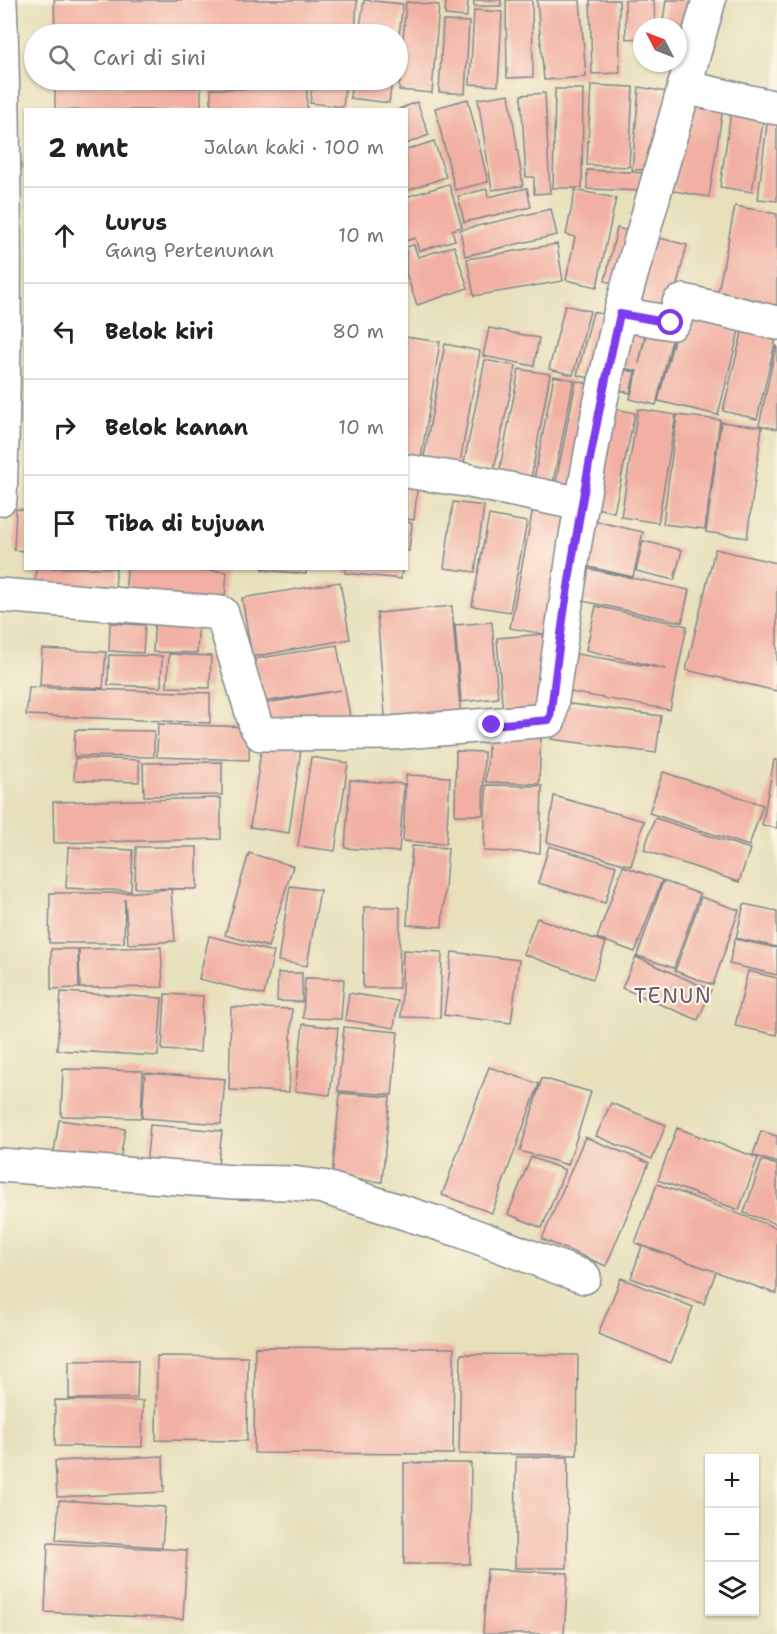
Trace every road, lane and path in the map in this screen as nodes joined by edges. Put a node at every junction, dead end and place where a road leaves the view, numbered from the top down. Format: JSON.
{"nodes":[{"id":1,"x":709,"y":0,"type":"edge"},
{"id":2,"x":0,"y":3,"type":"edge"},
{"id":3,"x":684,"y":87,"type":"junction"},
{"id":4,"x":777,"y":108,"type":"edge"},
{"id":5,"x":620,"y":314,"type":"junction"},
{"id":6,"x":777,"y":323,"type":"edge"},
{"id":7,"x":10,"y":354,"type":"edge"},
{"id":8,"x":408,"y":471,"type":"edge"},
{"id":9,"x":0,"y":499,"type":"edge"},
{"id":10,"x":581,"y":504,"type":"junction"},
{"id":11,"x":0,"y":595,"type":"edge"},
{"id":12,"x":0,"y":1165,"type":"edge"},
{"id":13,"x":584,"y":1277,"type":"dead end"}],
"edges":[{"from":1,"to":3,"type":"street"},
{"from":2,"to":7,"type":"street"},
{"from":3,"to":4,"type":"street"},
{"from":3,"to":5,"type":"street"},
{"from":5,"to":6,"type":"street"},
{"from":5,"to":10,"type":"street"},
{"from":7,"to":9,"type":"street"},
{"from":8,"to":10,"type":"street"},
{"from":10,"to":11,"type":"street"},
{"from":12,"to":13,"type":"street"}]}
